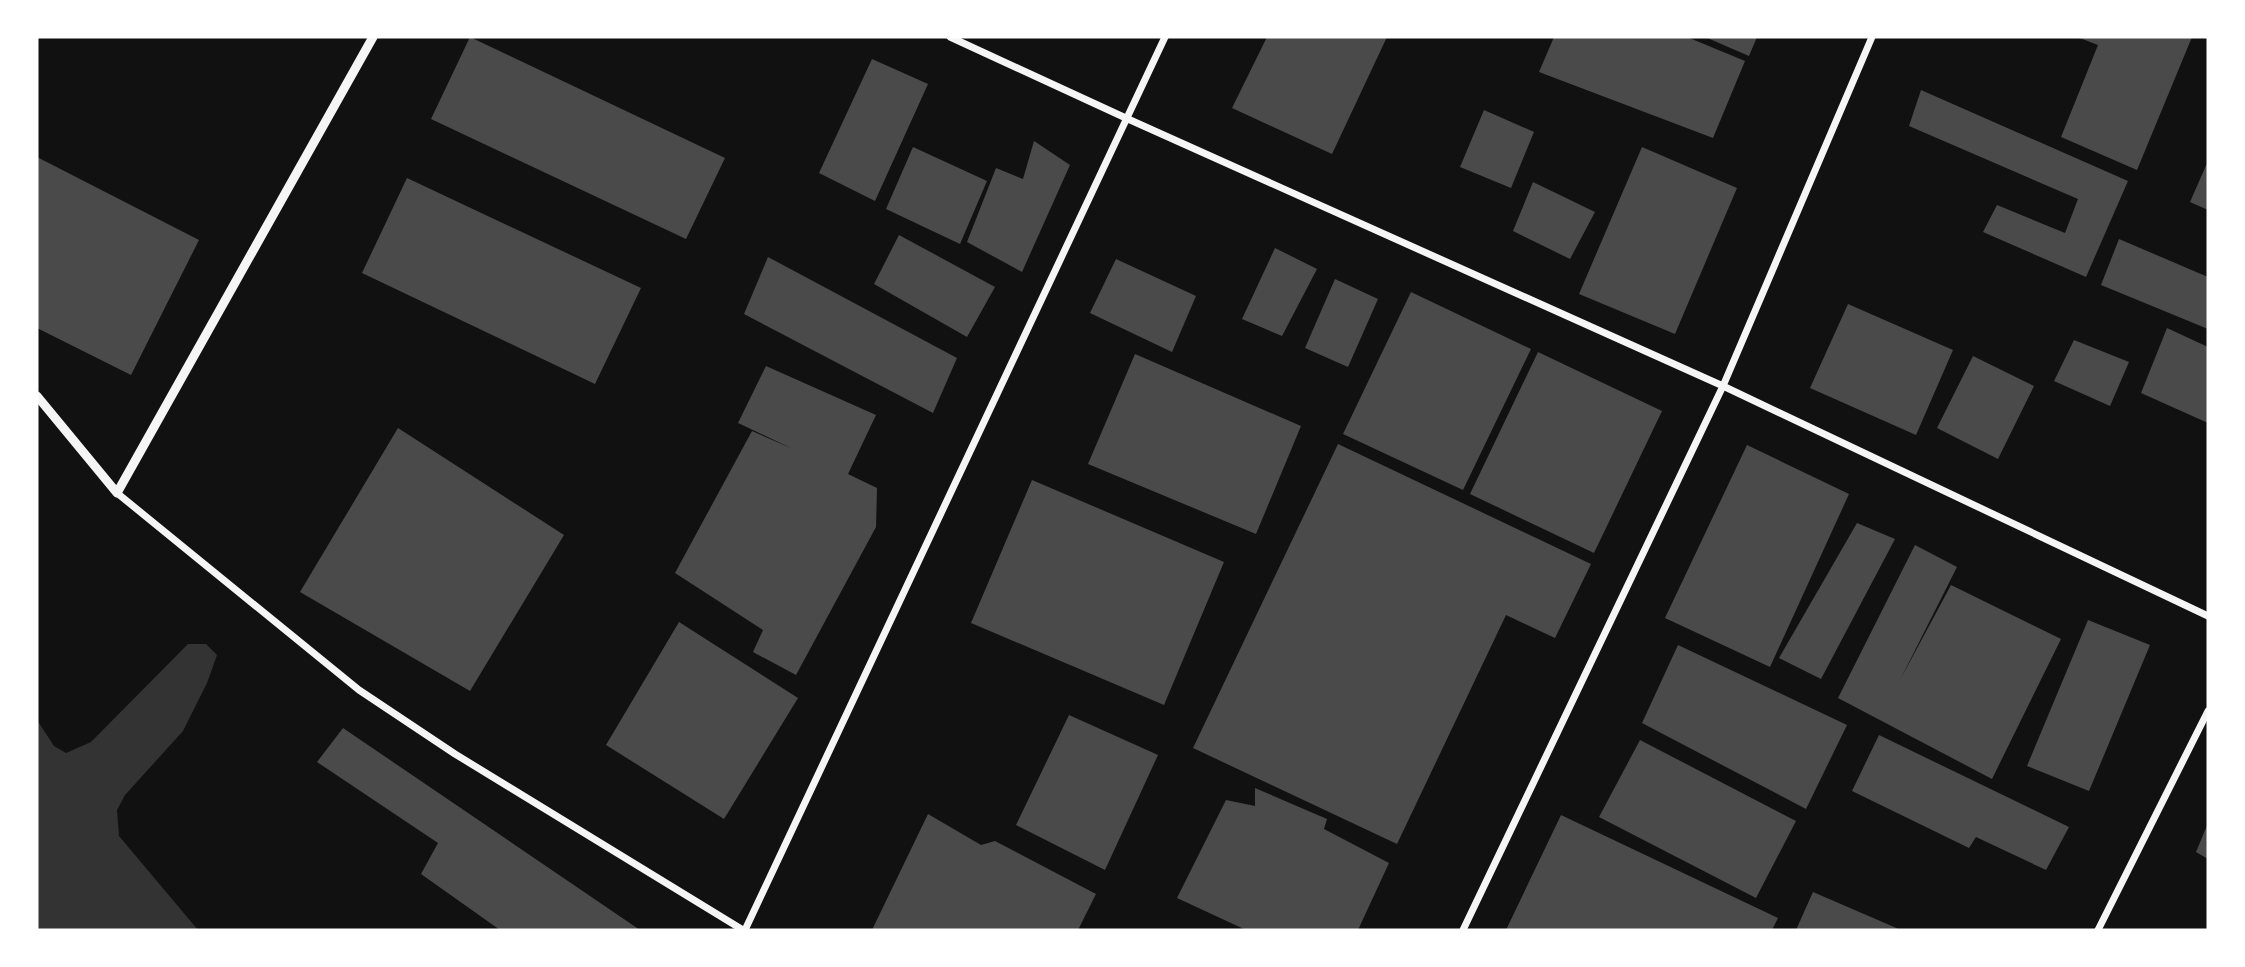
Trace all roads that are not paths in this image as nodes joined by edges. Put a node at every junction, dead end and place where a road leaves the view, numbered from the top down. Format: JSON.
{"nodes":[{"id":1,"x":373,"y":37,"type":"edge"},
{"id":2,"x":950,"y":37,"type":"edge"},
{"id":3,"x":1166,"y":37,"type":"edge"},
{"id":4,"x":1872,"y":37,"type":"edge"},
{"id":5,"x":1128,"y":119,"type":"junction"},
{"id":6,"x":1723,"y":386,"type":"junction"},
{"id":7,"x":37,"y":396,"type":"edge"},
{"id":8,"x":117,"y":493,"type":"junction"},
{"id":9,"x":2208,"y":616,"type":"edge"},
{"id":10,"x":2208,"y":711,"type":"edge"},
{"id":11,"x":744,"y":930,"type":"edge"},
{"id":12,"x":1463,"y":930,"type":"edge"},
{"id":13,"x":2098,"y":930,"type":"edge"}],
"edges":[{"from":1,"to":8,"type":"street"},
{"from":2,"to":5,"type":"street"},
{"from":3,"to":5,"type":"street"},
{"from":4,"to":6,"type":"street"},
{"from":5,"to":6,"type":"street"},
{"from":5,"to":11,"type":"street"},
{"from":6,"to":9,"type":"street"},
{"from":6,"to":12,"type":"street"},
{"from":7,"to":8,"type":"street"},
{"from":8,"to":11,"type":"street"},
{"from":10,"to":13,"type":"street"}]}
